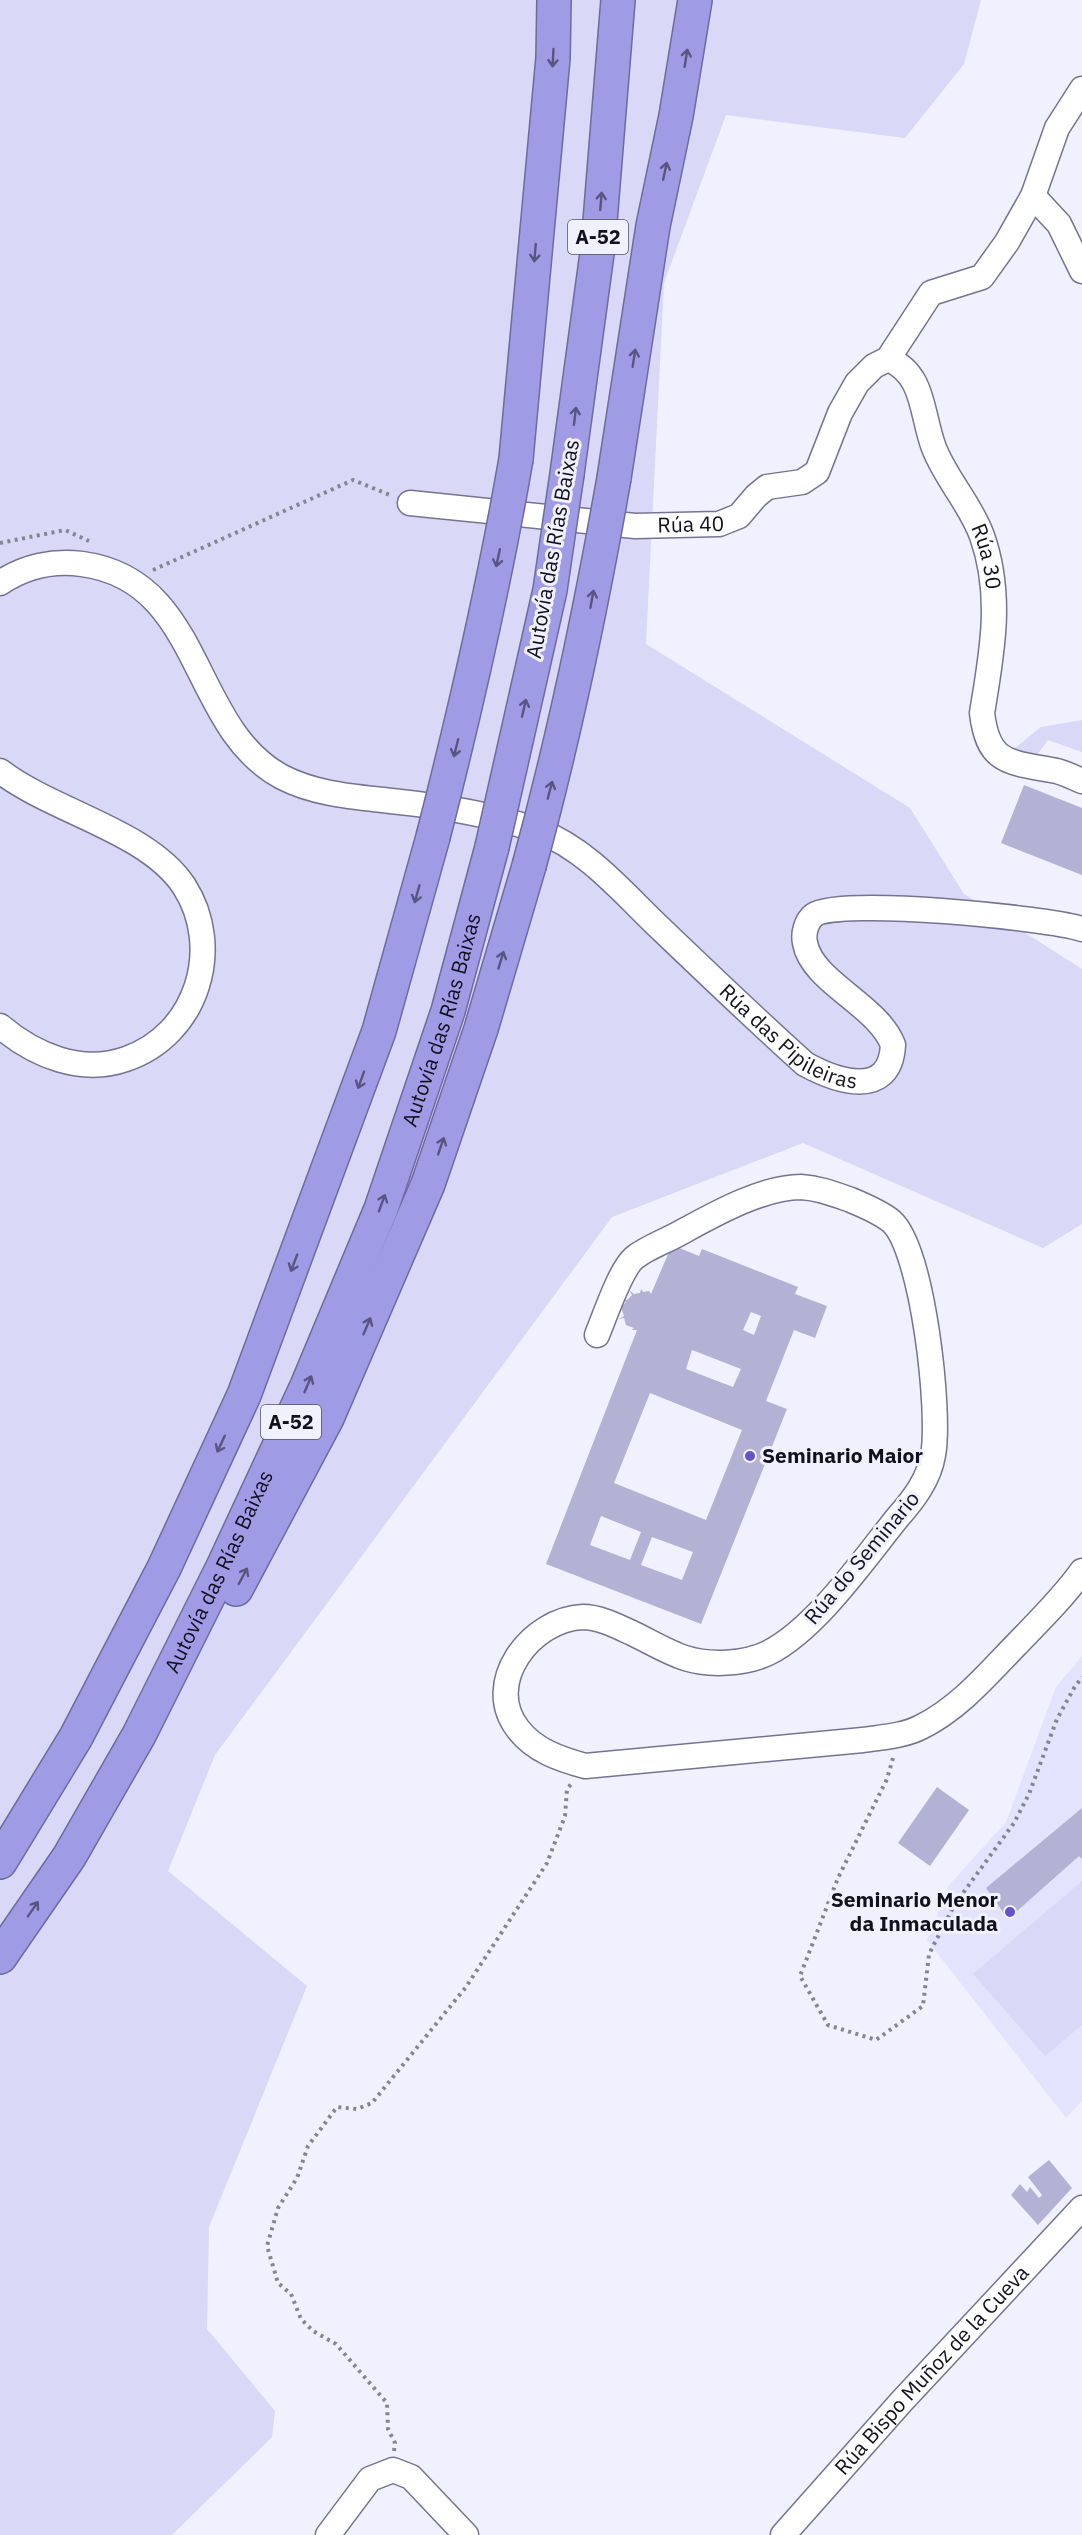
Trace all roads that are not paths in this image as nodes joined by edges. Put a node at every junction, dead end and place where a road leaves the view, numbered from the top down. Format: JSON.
{"nodes":[{"id":1,"x":554,"y":0,"type":"edge"},
{"id":2,"x":618,"y":0,"type":"edge"},
{"id":3,"x":695,"y":0,"type":"edge"},
{"id":4,"x":1082,"y":88,"type":"edge"},
{"id":5,"x":1033,"y":196,"type":"junction"},
{"id":6,"x":1082,"y":272,"type":"edge"},
{"id":7,"x":888,"y":359,"type":"junction"},
{"id":8,"x":410,"y":502,"type":"road end"},
{"id":9,"x":0,"y":583,"type":"edge"},
{"id":10,"x":0,"y":771,"type":"edge"},
{"id":11,"x":1082,"y":781,"type":"edge"},
{"id":12,"x":1082,"y":928,"type":"edge"},
{"id":13,"x":0,"y":1026,"type":"edge"},
{"id":14,"x":597,"y":1335,"type":"dead end"},
{"id":15,"x":1082,"y":1571,"type":"edge"},
{"id":16,"x":69,"y":1857,"type":"junction"},
{"id":17,"x":0,"y":1862,"type":"edge"},
{"id":18,"x":0,"y":1957,"type":"edge"},
{"id":19,"x":1082,"y":2208,"type":"edge"},
{"id":20,"x":328,"y":2535,"type":"edge"},
{"id":21,"x":466,"y":2535,"type":"edge"},
{"id":22,"x":783,"y":2535,"type":"edge"}],
"edges":[{"from":1,"to":17,"type":"highway","number":"A-52","one_way":true,"bridge":true},
{"from":16,"to":2,"type":"highway","name":"Autovía das Rías Baixas","number":"A-52","one_way":true,"bridge":true},
{"from":16,"to":3,"type":"highway","one_way":true,"bridge":true},
{"from":4,"to":5,"type":"street"},
{"from":5,"to":6,"type":"street"},
{"from":5,"to":7,"type":"street"},
{"from":7,"to":8,"type":"street","name":"Rúa 40"},
{"from":7,"to":11,"type":"street","name":"Rúa 30"},
{"from":9,"to":12,"type":"street","name":"Rúa das Pipileiras"},
{"from":10,"to":13,"type":"street"},
{"from":14,"to":15,"type":"street","name":"Rúa do Seminario"},
{"from":18,"to":16,"type":"highway","name":"Autovía das Rías Baixas","number":"A-52","one_way":true},
{"from":19,"to":22,"type":"street","name":"Rúa Bispo Muñoz de la Cueva"},
{"from":20,"to":21,"type":"street"}]}
